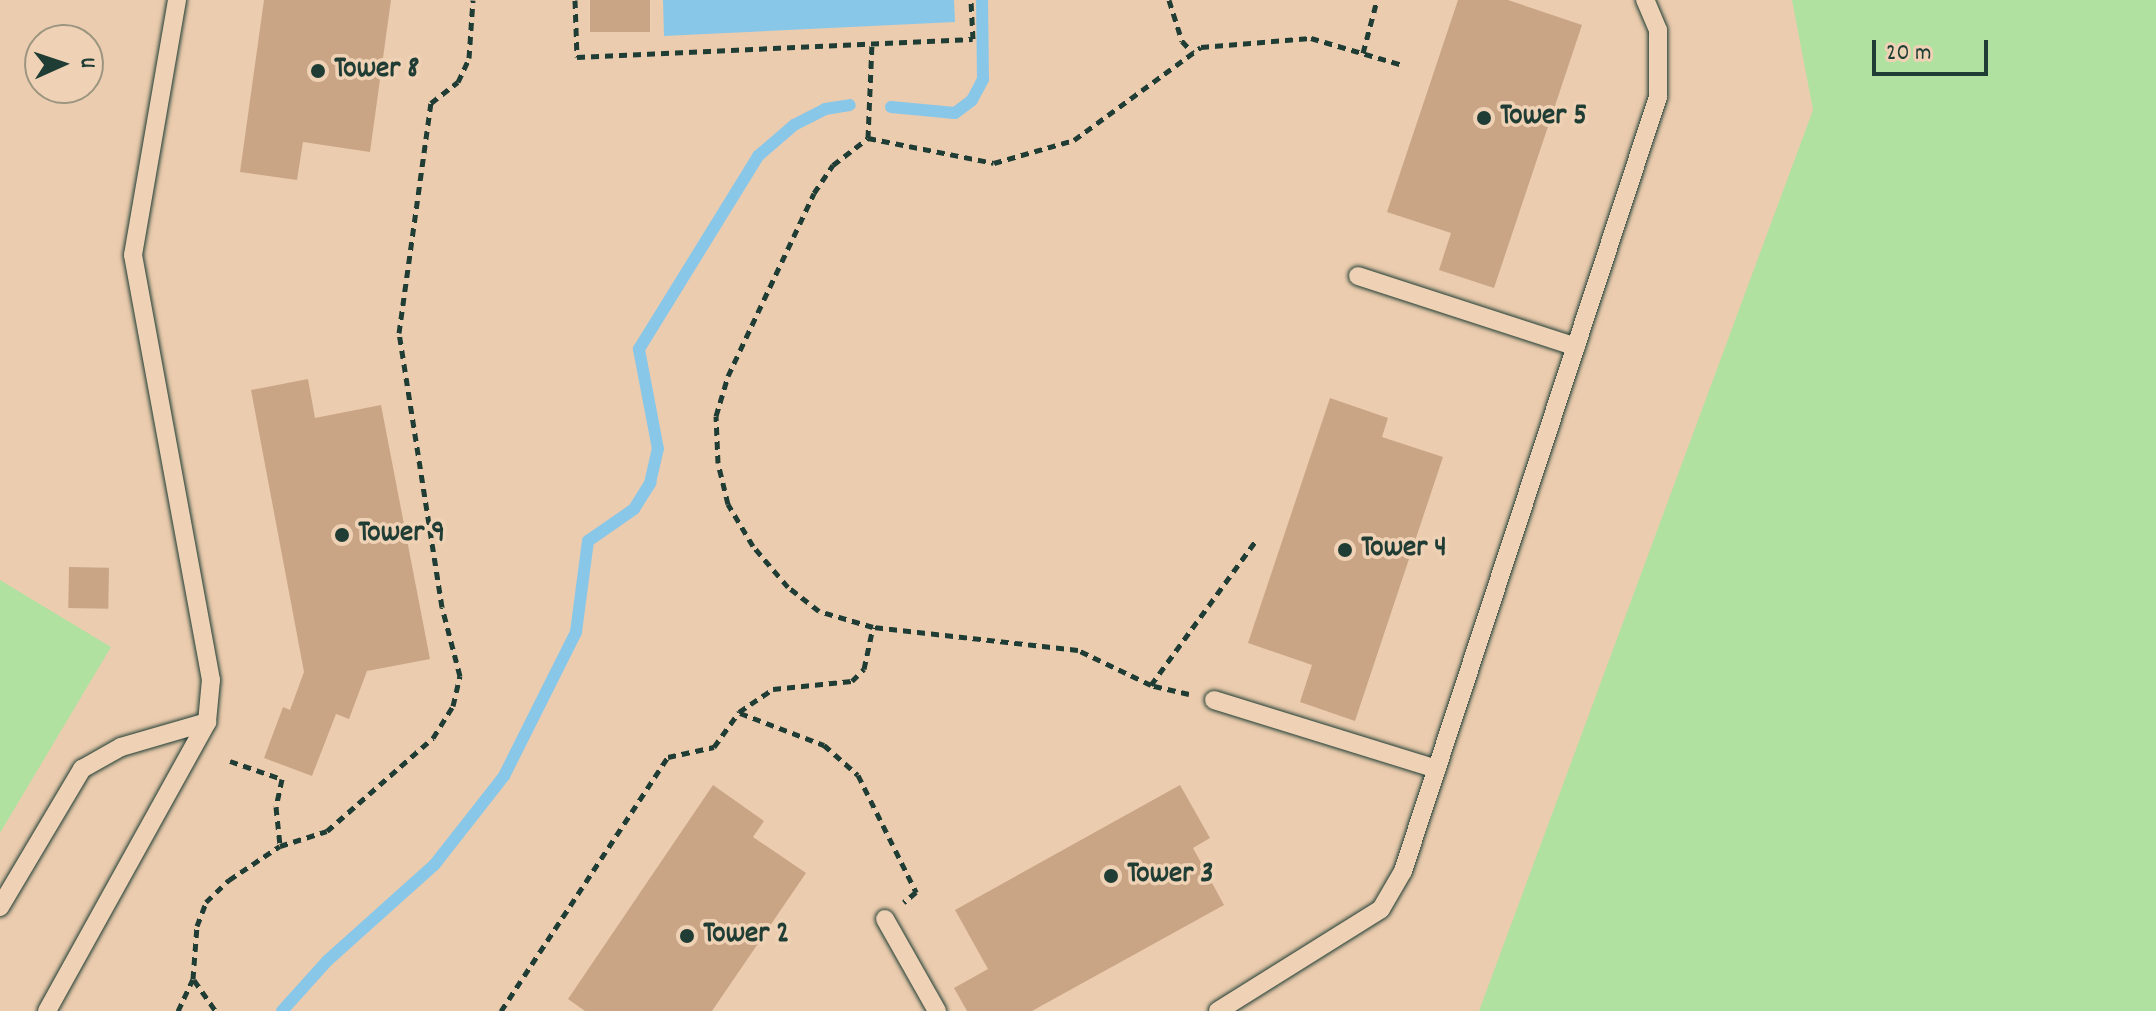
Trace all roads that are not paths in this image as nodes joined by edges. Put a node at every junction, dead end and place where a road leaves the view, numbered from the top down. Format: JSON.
{"nodes":[{"id":1,"x":177,"y":0,"type":"edge"},
{"id":2,"x":1645,"y":0,"type":"edge"},
{"id":3,"x":1358,"y":276,"type":"dead end"},
{"id":4,"x":1576,"y":347,"type":"junction"},
{"id":5,"x":1214,"y":700,"type":"road end"},
{"id":6,"x":207,"y":722,"type":"junction"},
{"id":7,"x":1437,"y":769,"type":"junction"},
{"id":8,"x":0,"y":907,"type":"edge"},
{"id":9,"x":885,"y":919,"type":"road end"},
{"id":10,"x":47,"y":1011,"type":"edge"},
{"id":11,"x":937,"y":1011,"type":"edge"},
{"id":12,"x":1218,"y":1011,"type":"edge"}],
"edges":[{"from":1,"to":6,"type":"lane"},
{"from":2,"to":4,"type":"lane"},
{"from":3,"to":4,"type":"lane"},
{"from":4,"to":7,"type":"lane"},
{"from":5,"to":7,"type":"lane"},
{"from":6,"to":8,"type":"lane"},
{"from":6,"to":10,"type":"lane"},
{"from":7,"to":12,"type":"lane"},
{"from":9,"to":11,"type":"lane"}]}
